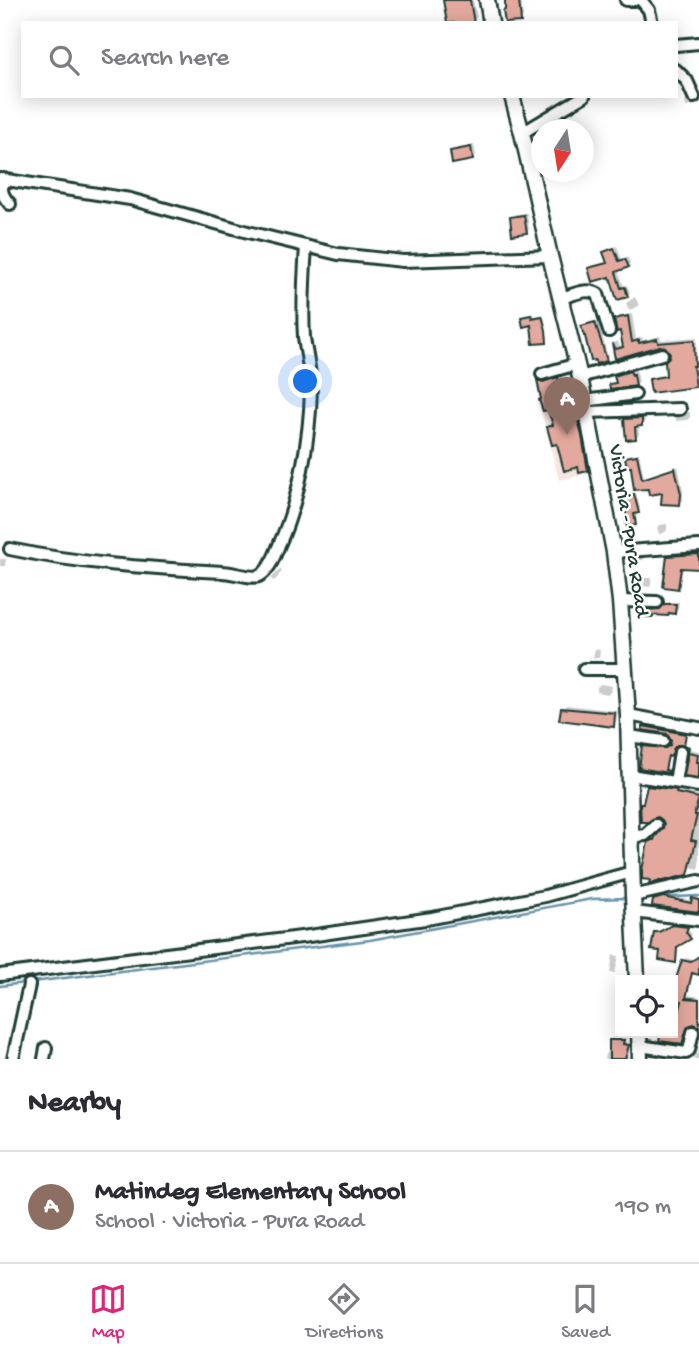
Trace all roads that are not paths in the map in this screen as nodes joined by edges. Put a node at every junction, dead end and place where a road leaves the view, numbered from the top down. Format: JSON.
{"nodes":[{"id":1,"x":487,"y":0,"type":"edge"},
{"id":2,"x":626,"y":0,"type":"edge"},
{"id":3,"x":635,"y":0,"type":"edge"},
{"id":4,"x":641,"y":0,"type":"edge"},
{"id":5,"x":491,"y":21,"type":"edge"},
{"id":6,"x":652,"y":21,"type":"edge"},
{"id":7,"x":699,"y":43,"type":"edge"},
{"id":8,"x":678,"y":45,"type":"edge"},
{"id":9,"x":678,"y":72,"type":"edge"},
{"id":10,"x":694,"y":97,"type":"dead end"},
{"id":11,"x":513,"y":98,"type":"edge"},
{"id":12,"x":580,"y":98,"type":"edge"},
{"id":13,"x":522,"y":133,"type":"junction"},
{"id":14,"x":2,"y":179,"type":"edge"},
{"id":15,"x":10,"y":204,"type":"dead end"},
{"id":16,"x":306,"y":246,"type":"junction"},
{"id":17,"x":550,"y":256,"type":"junction"},
{"id":18,"x":561,"y":298,"type":"junction"},
{"id":19,"x":609,"y":331,"type":"dead end"},
{"id":20,"x":662,"y":354,"type":"dead end"},
{"id":21,"x":579,"y":370,"type":"junction"},
{"id":22,"x":542,"y":374,"type":"dead end"},
{"id":23,"x":635,"y":394,"type":"dead end"},
{"id":24,"x":586,"y":407,"type":"junction"},
{"id":25,"x":680,"y":409,"type":"dead end"},
{"id":26,"x":699,"y":546,"type":"edge"},
{"id":27,"x":10,"y":549,"type":"dead end"},
{"id":28,"x":614,"y":552,"type":"junction"},
{"id":29,"x":620,"y":601,"type":"junction"},
{"id":30,"x":657,"y":602,"type":"dead end"},
{"id":31,"x":584,"y":669,"type":"dead end"},
{"id":32,"x":624,"y":669,"type":"junction"},
{"id":33,"x":628,"y":715,"type":"junction"},
{"id":34,"x":699,"y":728,"type":"edge"},
{"id":35,"x":629,"y":736,"type":"junction"},
{"id":36,"x":663,"y":741,"type":"dead end"},
{"id":37,"x":680,"y":752,"type":"dead end"},
{"id":38,"x":630,"y":775,"type":"junction"},
{"id":39,"x":675,"y":782,"type":"junction"},
{"id":40,"x":699,"y":786,"type":"edge"},
{"id":41,"x":656,"y":825,"type":"dead end"},
{"id":42,"x":631,"y":837,"type":"junction"},
{"id":43,"x":632,"y":872,"type":"junction"},
{"id":44,"x":699,"y":881,"type":"edge"},
{"id":45,"x":633,"y":896,"type":"junction"},
{"id":46,"x":634,"y":912,"type":"junction"},
{"id":47,"x":699,"y":920,"type":"edge"},
{"id":48,"x":0,"y":975,"type":"edge"},
{"id":49,"x":637,"y":975,"type":"edge"},
{"id":50,"x":29,"y":985,"type":"dead end"},
{"id":51,"x":693,"y":1032,"type":"dead end"},
{"id":52,"x":640,"y":1046,"type":"edge"},
{"id":53,"x":13,"y":1059,"type":"edge"}],
"edges":[{"from":1,"to":5,"type":"main road"},
{"from":2,"to":3,"type":"street"},
{"from":4,"to":6,"type":"street"},
{"from":7,"to":8,"type":"street"},
{"from":9,"to":10,"type":"street"},
{"from":11,"to":13,"type":"main road","name":"Victoria - Pura Road"},
{"from":12,"to":13,"type":"street"},
{"from":13,"to":17,"type":"main road","name":"Victoria - Pura Road"},
{"from":14,"to":15,"type":"street"},
{"from":14,"to":16,"type":"street"},
{"from":16,"to":17,"type":"street"},
{"from":16,"to":27,"type":"street"},
{"from":17,"to":18,"type":"main road","name":"Victoria - Pura Road"},
{"from":18,"to":19,"type":"street"},
{"from":18,"to":21,"type":"main road","name":"Victoria - Pura Road"},
{"from":20,"to":21,"type":"street"},
{"from":21,"to":22,"type":"street"},
{"from":21,"to":24,"type":"main road","name":"Victoria - Pura Road"},
{"from":23,"to":24,"type":"street"},
{"from":24,"to":25,"type":"street"},
{"from":24,"to":28,"type":"main road","name":"Victoria - Pura Road"},
{"from":26,"to":28,"type":"street"},
{"from":28,"to":29,"type":"main road","name":"Victoria - Pura Road"},
{"from":29,"to":30,"type":"street"},
{"from":29,"to":32,"type":"main road","name":"Victoria - Pura Road"},
{"from":31,"to":32,"type":"street"},
{"from":32,"to":33,"type":"main road","name":"Victoria - Pura Road"},
{"from":33,"to":34,"type":"street"},
{"from":33,"to":35,"type":"main road","name":"Victoria - Pura Road"},
{"from":35,"to":36,"type":"street"},
{"from":35,"to":38,"type":"main road","name":"Victoria - Pura Road"},
{"from":37,"to":39,"type":"street"},
{"from":38,"to":39,"type":"street"},
{"from":38,"to":42,"type":"main road","name":"Victoria - Pura Road"},
{"from":39,"to":40,"type":"street"},
{"from":41,"to":42,"type":"street"},
{"from":42,"to":43,"type":"main road","name":"Victoria - Pura Road"},
{"from":43,"to":45,"type":"main road","name":"Victoria - Pura Road"},
{"from":43,"to":48,"type":"street"},
{"from":44,"to":45,"type":"street"},
{"from":45,"to":46,"type":"main road","name":"Victoria - Pura Road"},
{"from":46,"to":47,"type":"street"},
{"from":46,"to":49,"type":"main road","name":"Victoria - Pura Road"},
{"from":50,"to":53,"type":"street"},
{"from":51,"to":52,"type":"street"}]}
